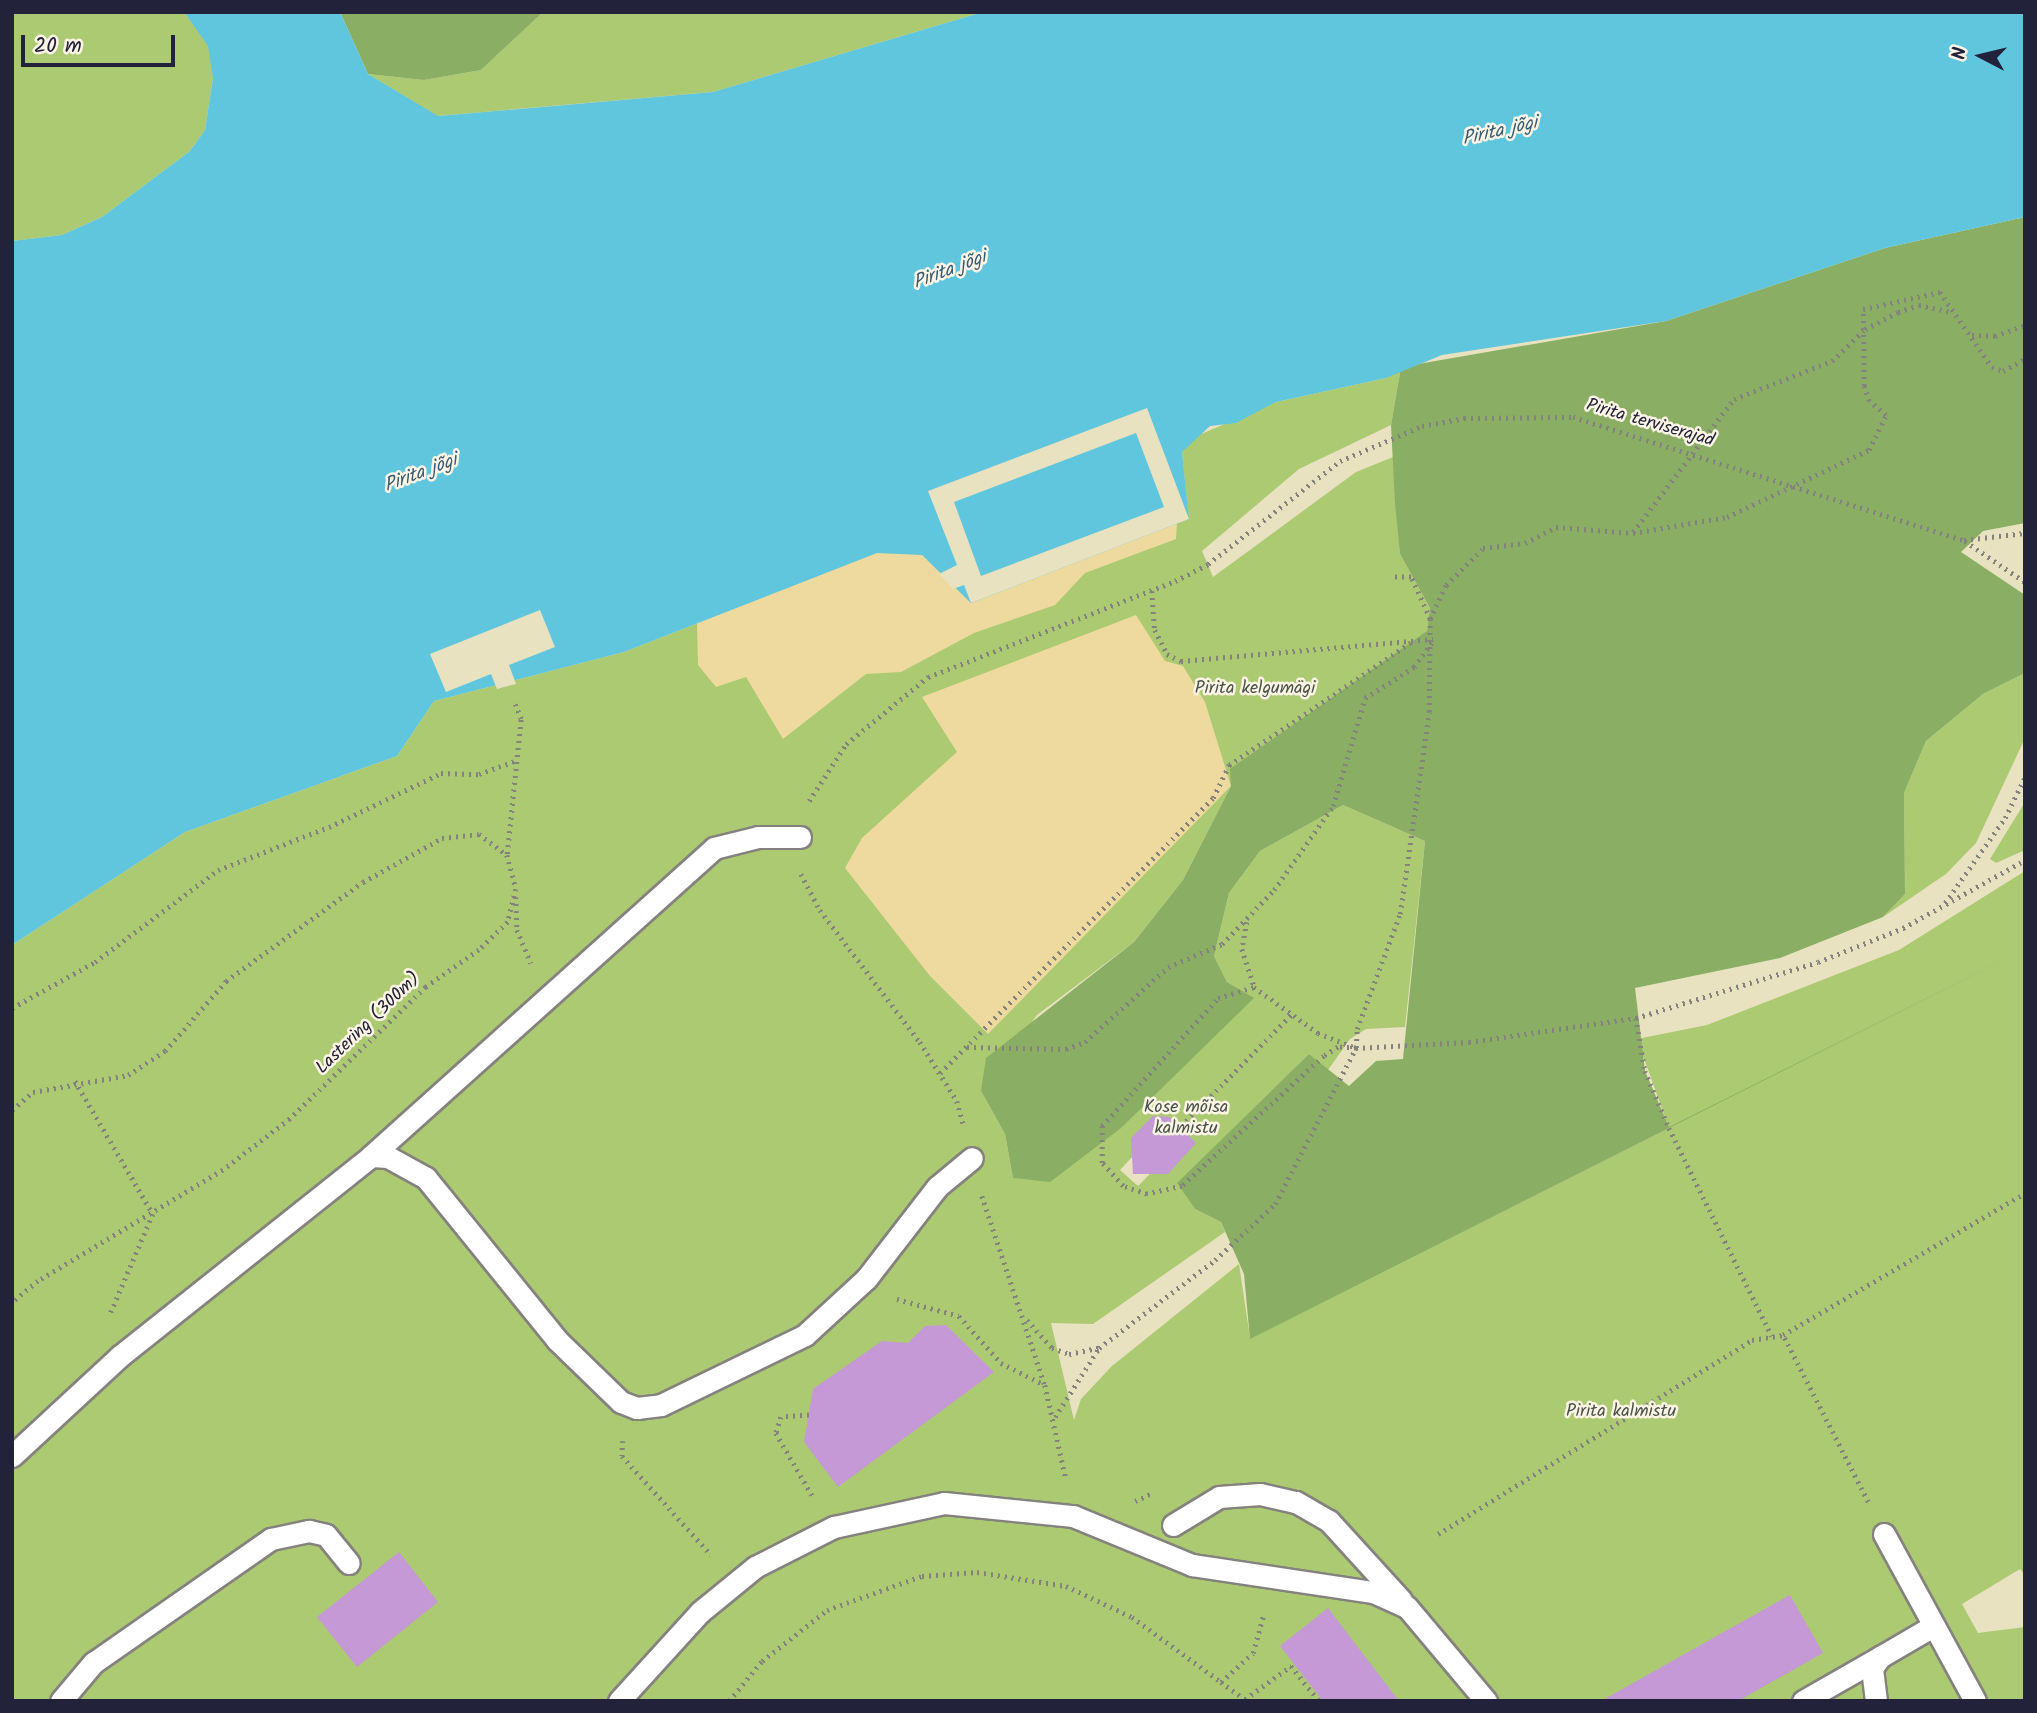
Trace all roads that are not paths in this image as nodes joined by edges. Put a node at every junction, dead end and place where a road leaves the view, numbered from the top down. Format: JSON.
{"nodes":[{"id":1,"x":800,"y":837,"type":"road end"},
{"id":2,"x":371,"y":1156,"type":"junction"},
{"id":3,"x":972,"y":1158,"type":"road end"},
{"id":4,"x":12,"y":1456,"type":"edge"},
{"id":5,"x":1173,"y":1525,"type":"dead end"},
{"id":6,"x":1884,"y":1534,"type":"road end"},
{"id":7,"x":349,"y":1563,"type":"dead end"},
{"id":8,"x":1407,"y":1607,"type":"junction"},
{"id":9,"x":1933,"y":1626,"type":"junction"},
{"id":10,"x":1880,"y":1657,"type":"junction"},
{"id":11,"x":61,"y":1701,"type":"edge"},
{"id":12,"x":619,"y":1701,"type":"edge"},
{"id":13,"x":1486,"y":1701,"type":"edge"},
{"id":14,"x":1803,"y":1701,"type":"edge"},
{"id":15,"x":1876,"y":1701,"type":"edge"},
{"id":16,"x":1975,"y":1701,"type":"edge"}],
"edges":[{"from":1,"to":2,"type":"lane"},
{"from":2,"to":3,"type":"lane"},
{"from":2,"to":4,"type":"lane"},
{"from":5,"to":8,"type":"lane"},
{"from":6,"to":9,"type":"lane"},
{"from":7,"to":11,"type":"lane"},
{"from":8,"to":12,"type":"lane"},
{"from":8,"to":13,"type":"lane"},
{"from":9,"to":10,"type":"lane"},
{"from":9,"to":16,"type":"lane"},
{"from":10,"to":14,"type":"lane"},
{"from":10,"to":15,"type":"lane"}]}
